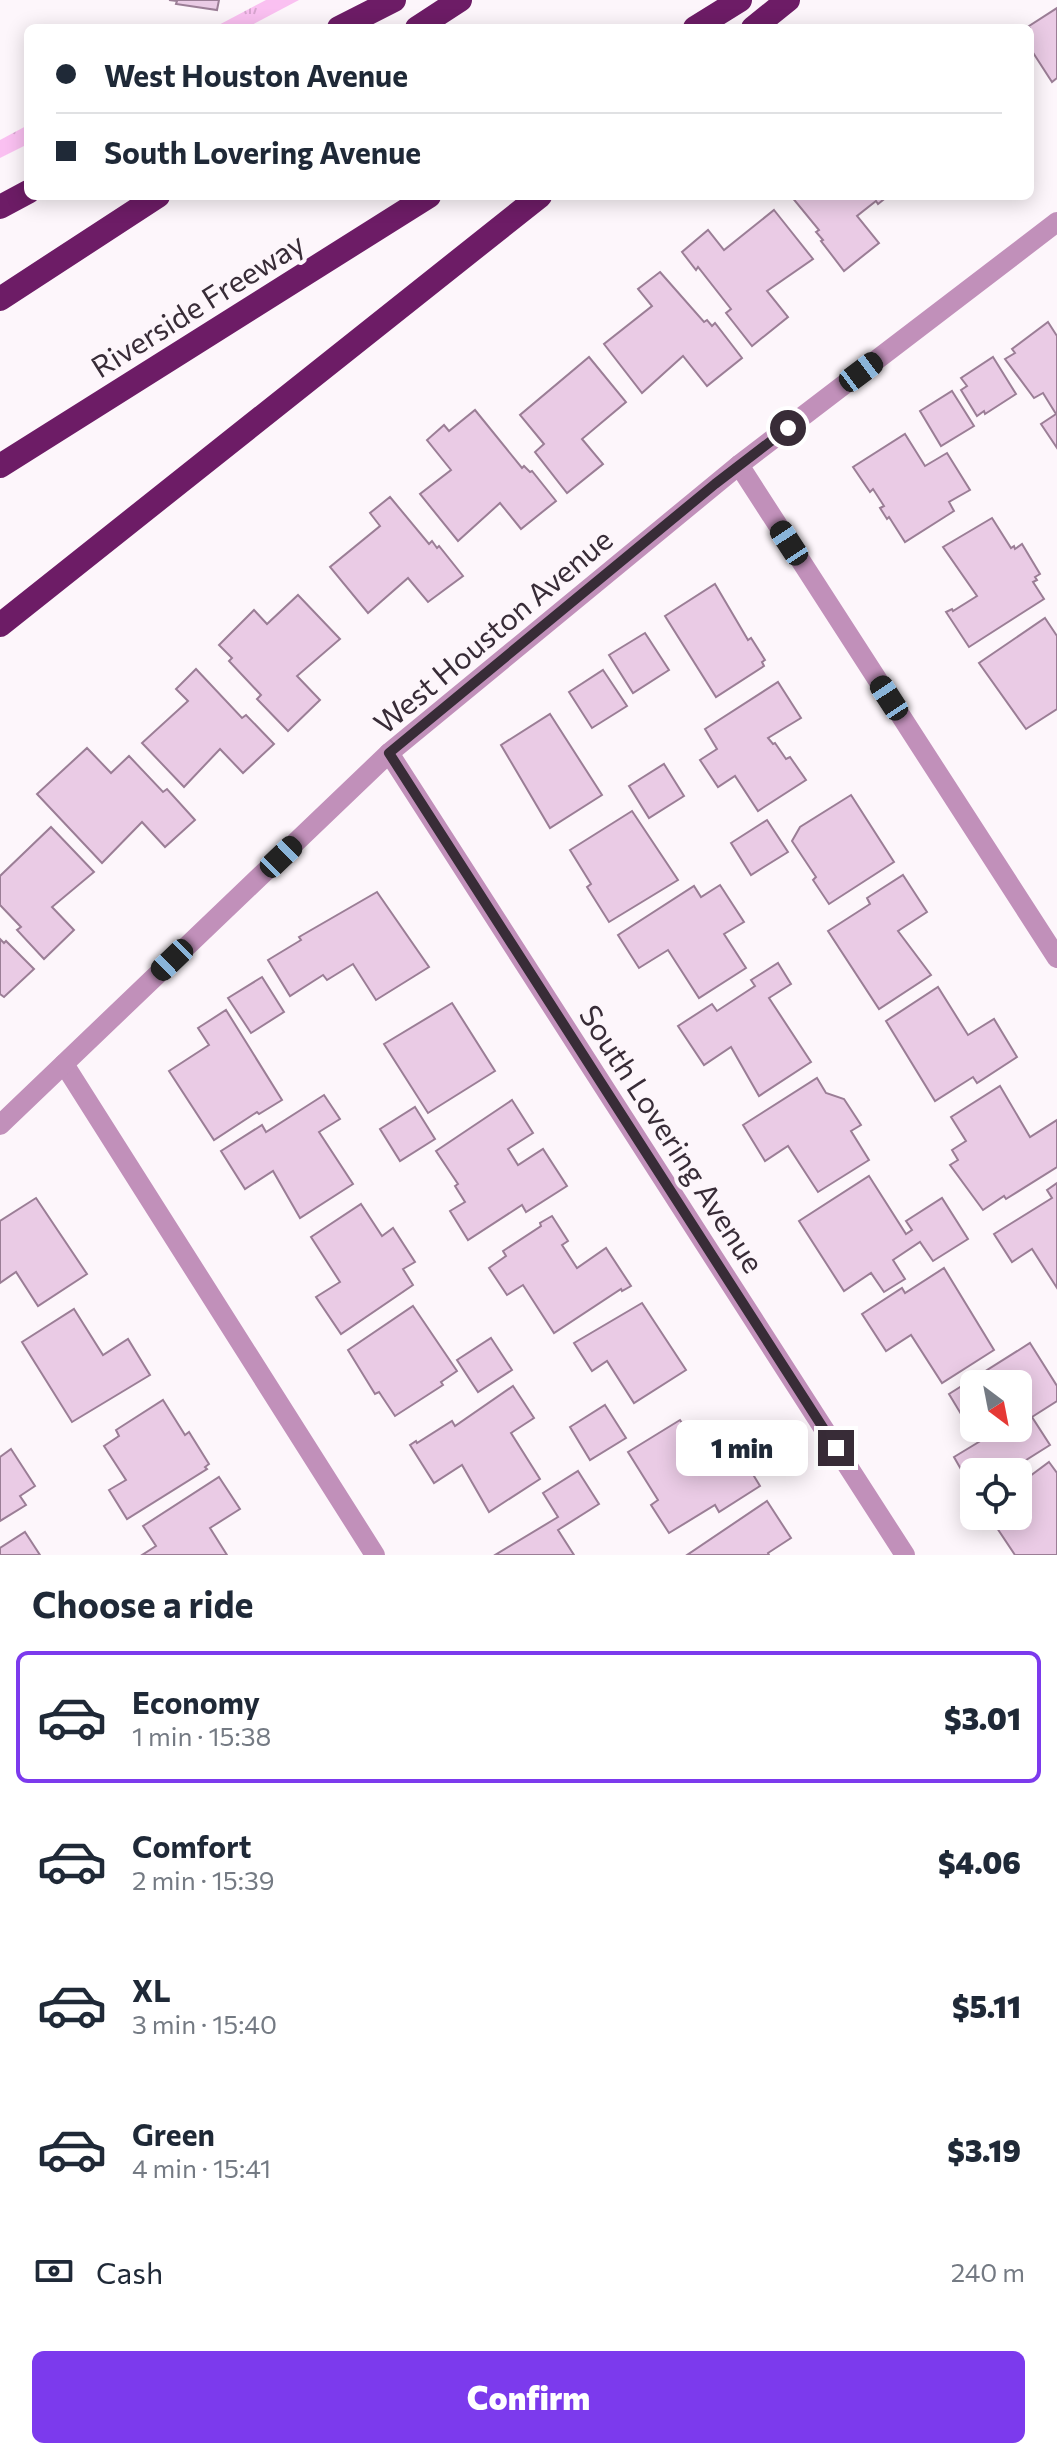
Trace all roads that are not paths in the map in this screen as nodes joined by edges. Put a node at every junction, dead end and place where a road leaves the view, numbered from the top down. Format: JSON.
{"nodes":[{"id":1,"x":394,"y":0,"type":"edge"},
{"id":2,"x":460,"y":0,"type":"edge"},
{"id":3,"x":740,"y":0,"type":"edge"},
{"id":4,"x":788,"y":0,"type":"edge"},
{"id":5,"x":347,"y":24,"type":"edge"},
{"id":6,"x":423,"y":24,"type":"edge"},
{"id":7,"x":701,"y":24,"type":"edge"},
{"id":8,"x":758,"y":24,"type":"edge"},
{"id":9,"x":24,"y":194,"type":"edge"},
{"id":10,"x":152,"y":200,"type":"edge"},
{"id":11,"x":423,"y":200,"type":"edge"},
{"id":12,"x":535,"y":200,"type":"edge"},
{"id":13,"x":0,"y":207,"type":"edge"},
{"id":14,"x":1057,"y":222,"type":"edge"},
{"id":15,"x":0,"y":299,"type":"edge"},
{"id":16,"x":739,"y":465,"type":"junction"},
{"id":17,"x":0,"y":466,"type":"edge"},
{"id":18,"x":0,"y":625,"type":"edge"},
{"id":19,"x":389,"y":753,"type":"junction"},
{"id":20,"x":1057,"y":958,"type":"edge"},
{"id":21,"x":64,"y":1064,"type":"junction"},
{"id":22,"x":0,"y":1125,"type":"edge"},
{"id":23,"x":375,"y":1555,"type":"edge"},
{"id":24,"x":905,"y":1555,"type":"edge"}],
"edges":[{"from":1,"to":5,"type":"highway"},
{"from":2,"to":6,"type":"highway"},
{"from":3,"to":7,"type":"highway"},
{"from":4,"to":8,"type":"highway"},
{"from":9,"to":13,"type":"highway"},
{"from":10,"to":15,"type":"highway"},
{"from":11,"to":17,"type":"highway","name":"Riverside Freeway"},
{"from":12,"to":18,"type":"highway"},
{"from":14,"to":16,"type":"street","name":"West Houston Avenue"},
{"from":16,"to":19,"type":"street","name":"West Houston Avenue"},
{"from":16,"to":20,"type":"street"},
{"from":19,"to":21,"type":"street","name":"West Houston Avenue"},
{"from":19,"to":24,"type":"street","name":"South Lovering Avenue"},
{"from":21,"to":22,"type":"street","name":"West Houston Avenue"},
{"from":21,"to":23,"type":"street"}]}
